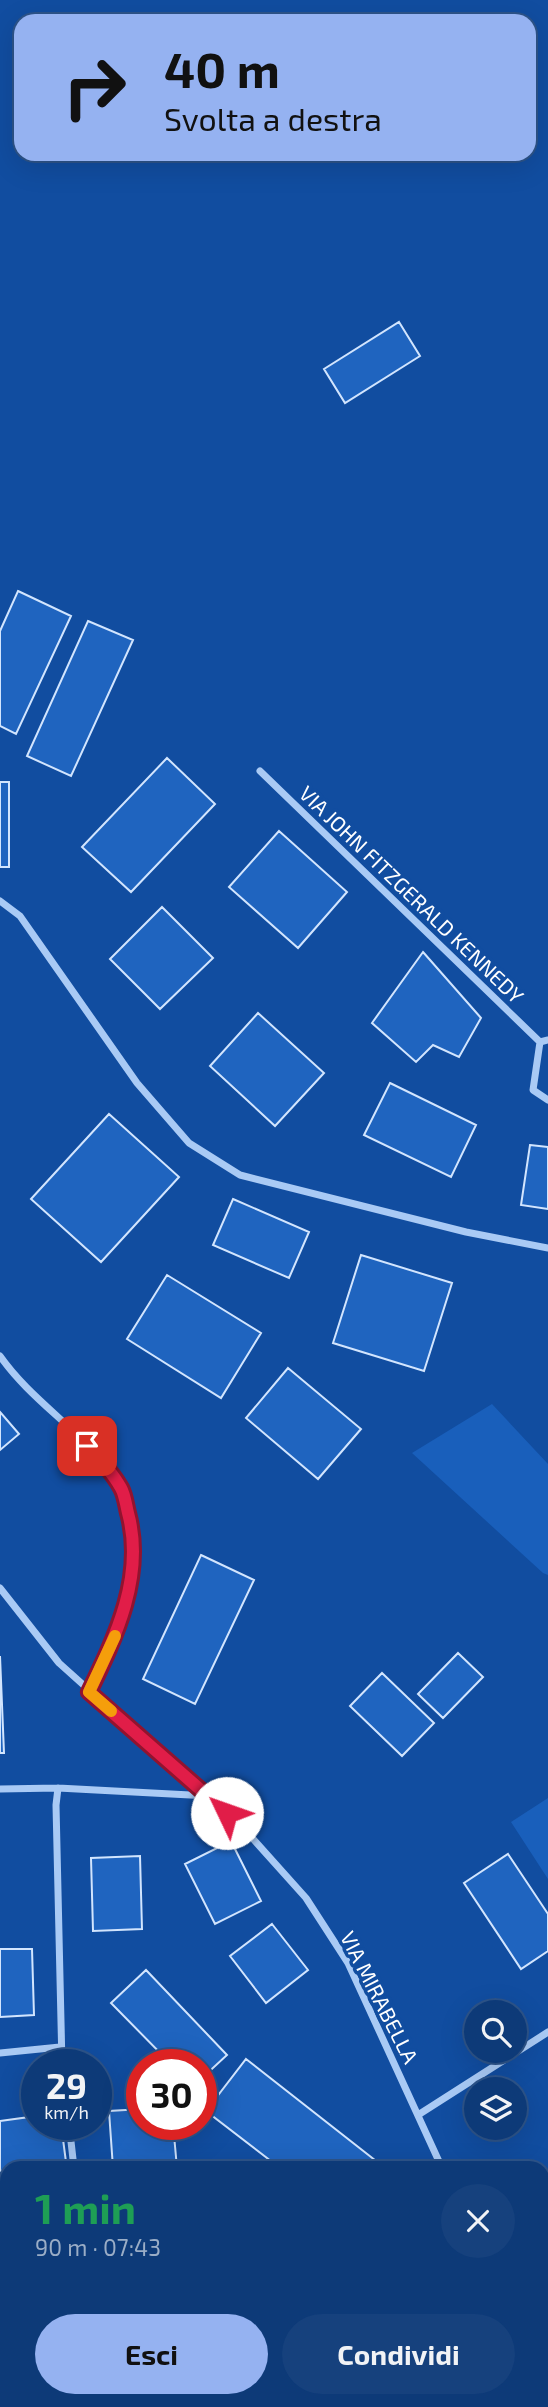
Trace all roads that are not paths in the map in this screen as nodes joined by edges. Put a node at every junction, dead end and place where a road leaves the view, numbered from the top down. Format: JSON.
{"nodes":[{"id":1,"x":260,"y":771,"type":"dead end"},
{"id":2,"x":0,"y":901,"type":"edge"},
{"id":3,"x":544,"y":1041,"type":"edge"},
{"id":4,"x":548,"y":1100,"type":"edge"},
{"id":5,"x":548,"y":1248,"type":"edge"},
{"id":6,"x":0,"y":1356,"type":"edge"},
{"id":7,"x":0,"y":1588,"type":"edge"},
{"id":8,"x":89,"y":1692,"type":"junction"},
{"id":9,"x":58,"y":1788,"type":"junction"},
{"id":10,"x":0,"y":1789,"type":"edge"},
{"id":11,"x":208,"y":1796,"type":"junction"},
{"id":12,"x":548,"y":2032,"type":"edge"},
{"id":13,"x":60,"y":2047,"type":"joint"},
{"id":14,"x":0,"y":2053,"type":"edge"},
{"id":15,"x":418,"y":2115,"type":"junction"},
{"id":16,"x":71,"y":2140,"type":"edge"},
{"id":17,"x":73,"y":2161,"type":"edge"},
{"id":18,"x":439,"y":2161,"type":"edge"}],
"edges":[{"from":1,"to":3,"type":"street","name":"VIA JOHN FITZGERALD KENNEDY"},
{"from":2,"to":5,"type":"street"},
{"from":3,"to":4,"type":"street","name":"VIA JOHN FITZGERALD KENNEDY"},
{"from":6,"to":8,"type":"street"},
{"from":7,"to":8,"type":"street","name":"VIA MIRABELLA"},
{"from":8,"to":11,"type":"street","name":"VIA MIRABELLA"},
{"from":9,"to":10,"type":"street"},
{"from":9,"to":11,"type":"street"},
{"from":9,"to":13,"type":"street"},
{"from":11,"to":15,"type":"street","name":"VIA MIRABELLA"},
{"from":12,"to":15,"type":"street"},
{"from":13,"to":14,"type":"street"},
{"from":15,"to":18,"type":"street","name":"VIA MIRABELLA"},
{"from":16,"to":17,"type":"street"}]}
